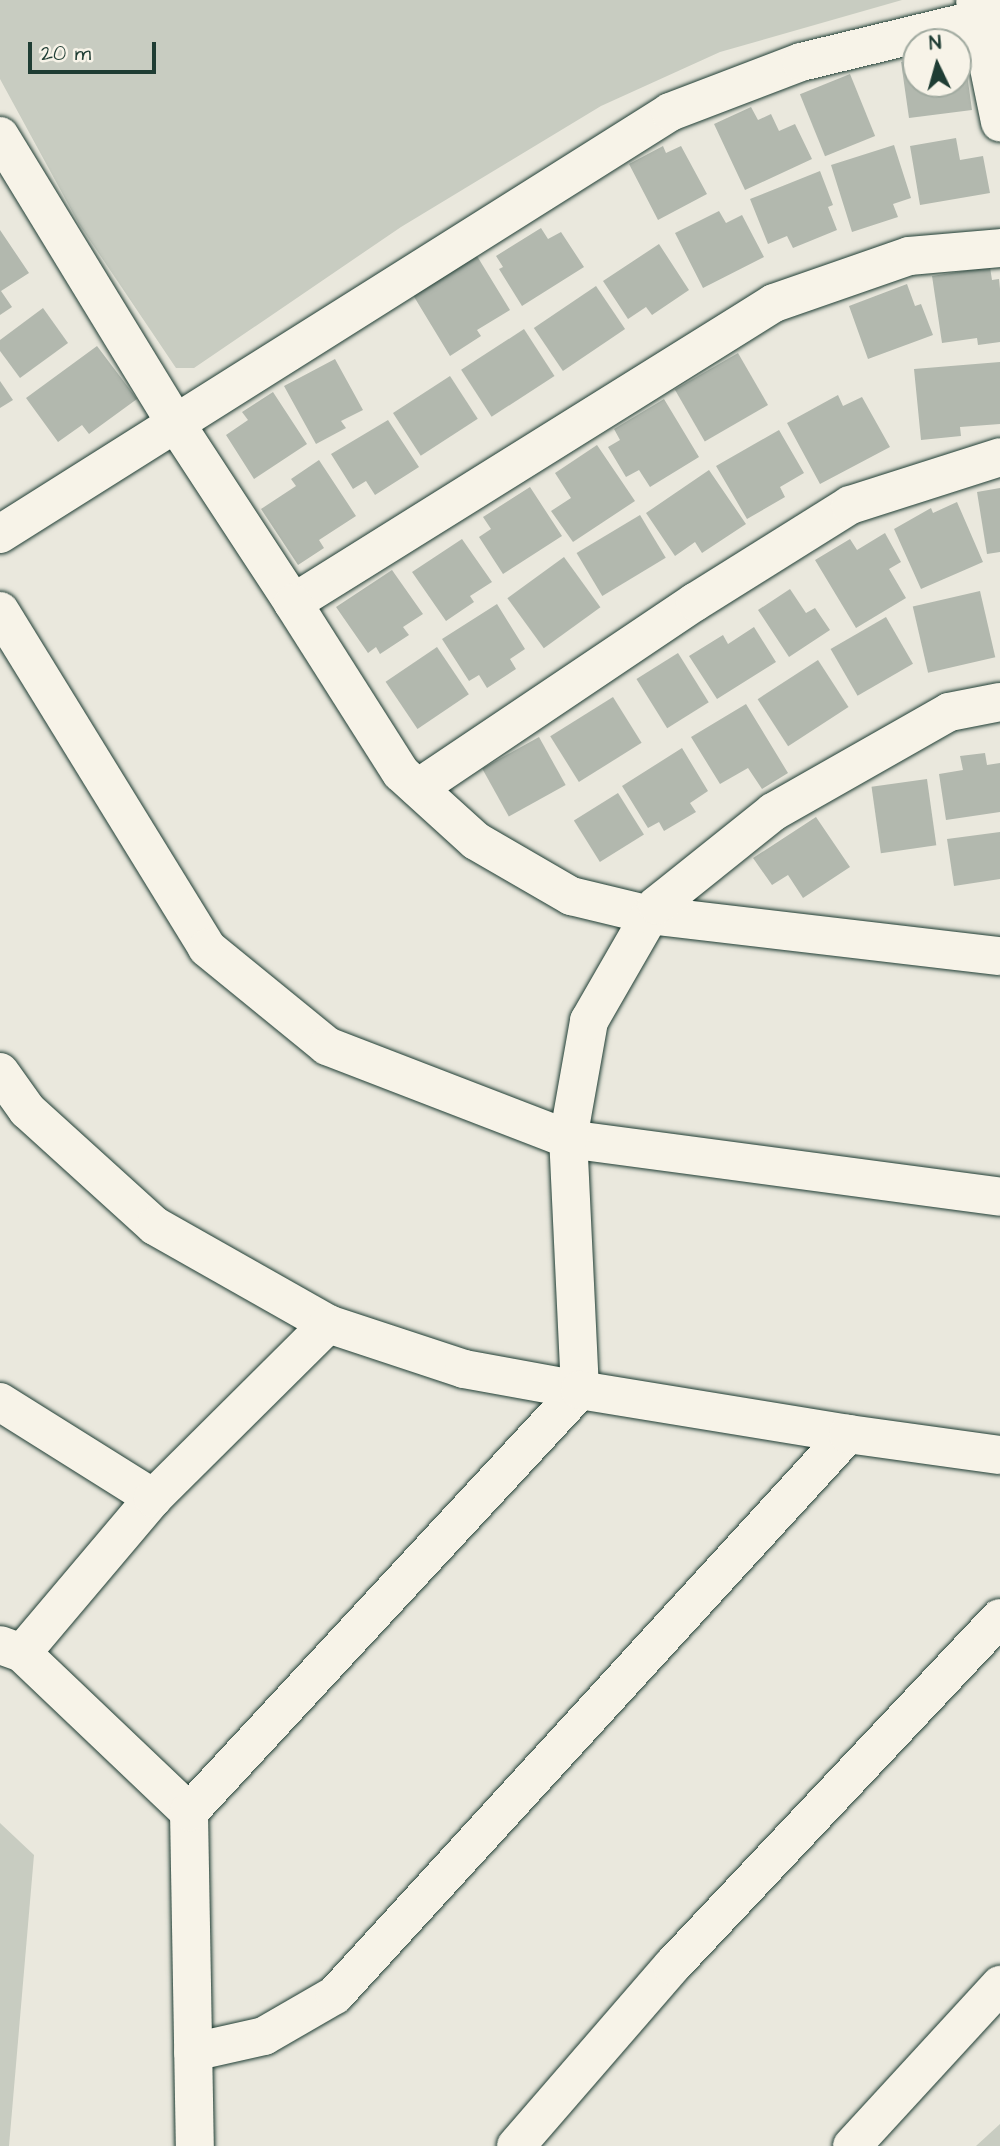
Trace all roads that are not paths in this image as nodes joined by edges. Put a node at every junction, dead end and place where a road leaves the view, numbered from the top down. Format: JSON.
{"nodes":[{"id":1,"x":984,"y":11,"type":"edge"},
{"id":2,"x":1000,"y":122,"type":"edge"},
{"id":3,"x":0,"y":136,"type":"edge"},
{"id":4,"x":1000,"y":248,"type":"edge"},
{"id":5,"x":176,"y":424,"type":"junction"},
{"id":6,"x":1000,"y":457,"type":"edge"},
{"id":7,"x":0,"y":534,"type":"edge"},
{"id":8,"x":293,"y":603,"type":"junction"},
{"id":9,"x":0,"y":611,"type":"edge"},
{"id":10,"x":1000,"y":702,"type":"edge"},
{"id":11,"x":418,"y":788,"type":"junction"},
{"id":12,"x":650,"y":915,"type":"junction"},
{"id":13,"x":1000,"y":956,"type":"edge"},
{"id":14,"x":0,"y":1072,"type":"edge"},
{"id":15,"x":568,"y":1139,"type":"junction"},
{"id":16,"x":1000,"y":1197,"type":"edge"},
{"id":17,"x":328,"y":1324,"type":"junction"},
{"id":18,"x":580,"y":1390,"type":"junction"},
{"id":19,"x":0,"y":1402,"type":"edge"},
{"id":20,"x":848,"y":1434,"type":"junction"},
{"id":21,"x":1000,"y":1455,"type":"edge"},
{"id":22,"x":153,"y":1497,"type":"junction"},
{"id":23,"x":1000,"y":1618,"type":"edge"},
{"id":24,"x":11,"y":1649,"type":"edge"},
{"id":25,"x":189,"y":1812,"type":"junction"},
{"id":26,"x":1000,"y":1985,"type":"edge"},
{"id":27,"x":193,"y":2052,"type":"junction"},
{"id":28,"x":195,"y":2146,"type":"edge"},
{"id":29,"x":516,"y":2146,"type":"edge"},
{"id":30,"x":852,"y":2146,"type":"edge"}],
"edges":[{"from":1,"to":2,"type":"street"},
{"from":1,"to":5,"type":"street"},
{"from":3,"to":5,"type":"street"},
{"from":4,"to":8,"type":"street"},
{"from":5,"to":7,"type":"street"},
{"from":5,"to":8,"type":"street"},
{"from":6,"to":11,"type":"street"},
{"from":8,"to":11,"type":"street"},
{"from":9,"to":15,"type":"street"},
{"from":10,"to":12,"type":"street"},
{"from":11,"to":12,"type":"street"},
{"from":12,"to":13,"type":"street"},
{"from":12,"to":15,"type":"street"},
{"from":14,"to":17,"type":"street"},
{"from":15,"to":16,"type":"street"},
{"from":15,"to":18,"type":"street"},
{"from":17,"to":18,"type":"street"},
{"from":17,"to":22,"type":"street"},
{"from":18,"to":20,"type":"street"},
{"from":18,"to":25,"type":"street"},
{"from":19,"to":22,"type":"street"},
{"from":20,"to":21,"type":"street"},
{"from":20,"to":27,"type":"street"},
{"from":22,"to":24,"type":"street"},
{"from":23,"to":29,"type":"street"},
{"from":24,"to":25,"type":"street"},
{"from":25,"to":27,"type":"street"},
{"from":26,"to":30,"type":"street"},
{"from":27,"to":28,"type":"street"}]}
